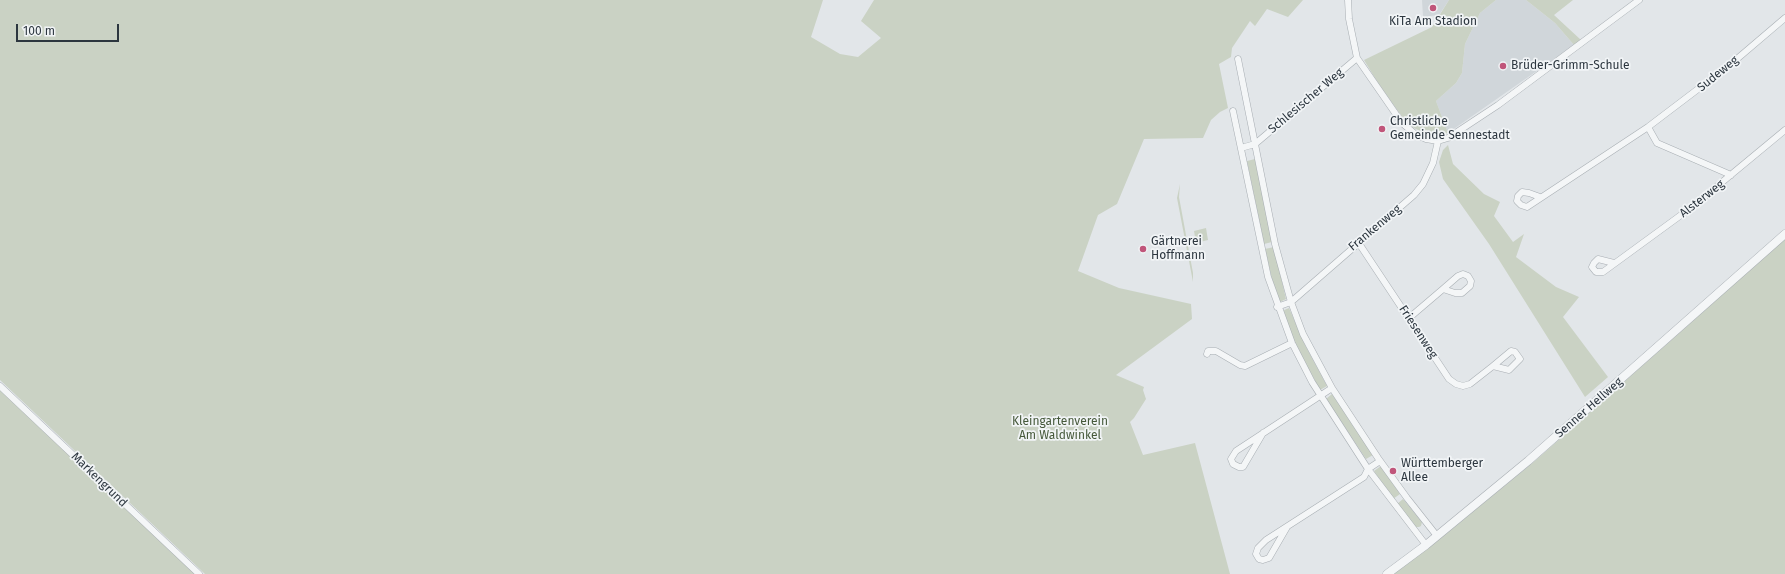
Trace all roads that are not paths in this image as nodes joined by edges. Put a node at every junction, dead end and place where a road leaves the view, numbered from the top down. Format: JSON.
{"nodes":[{"id":1,"x":1348,"y":0,"type":"edge"},
{"id":2,"x":1638,"y":0,"type":"edge"},
{"id":3,"x":1785,"y":18,"type":"edge"},
{"id":4,"x":1357,"y":58,"type":"junction"},
{"id":5,"x":1238,"y":59,"type":"dead end"},
{"id":6,"x":1233,"y":111,"type":"dead end"},
{"id":7,"x":1648,"y":127,"type":"junction"},
{"id":8,"x":1785,"y":130,"type":"edge"},
{"id":9,"x":1438,"y":140,"type":"junction"},
{"id":10,"x":1255,"y":144,"type":"junction"},
{"id":11,"x":1241,"y":148,"type":"junction"},
{"id":12,"x":1731,"y":175,"type":"junction"},
{"id":13,"x":1540,"y":197,"type":"dead end"},
{"id":14,"x":1785,"y":234,"type":"edge"},
{"id":15,"x":1358,"y":242,"type":"junction"},
{"id":16,"x":1614,"y":263,"type":"dead end"},
{"id":17,"x":1443,"y":289,"type":"dead end"},
{"id":18,"x":1290,"y":302,"type":"junction"},
{"id":19,"x":1277,"y":307,"type":"junction"},
{"id":20,"x":1409,"y":318,"type":"junction"},
{"id":21,"x":1292,"y":343,"type":"junction"},
{"id":22,"x":1207,"y":354,"type":"dead end"},
{"id":23,"x":1493,"y":366,"type":"dead end"},
{"id":24,"x":0,"y":386,"type":"edge"},
{"id":25,"x":1332,"y":388,"type":"junction"},
{"id":26,"x":1321,"y":396,"type":"junction"},
{"id":27,"x":1264,"y":433,"type":"junction"},
{"id":28,"x":1380,"y":461,"type":"junction"},
{"id":29,"x":1368,"y":469,"type":"junction"},
{"id":30,"x":1287,"y":527,"type":"junction"},
{"id":31,"x":1437,"y":536,"type":"junction"},
{"id":32,"x":1426,"y":545,"type":"junction"},
{"id":33,"x":199,"y":574,"type":"edge"},
{"id":34,"x":1387,"y":574,"type":"edge"}],
"edges":[{"from":1,"to":4,"type":"street"},
{"from":2,"to":9,"type":"street"},
{"from":3,"to":7,"type":"street","name":"Sudeweg"},
{"from":4,"to":9,"type":"street"},
{"from":4,"to":10,"type":"street","name":"Schlesischer Weg"},
{"from":5,"to":10,"type":"street"},
{"from":6,"to":11,"type":"street"},
{"from":7,"to":12,"type":"street"},
{"from":7,"to":13,"type":"street","name":"Sudeweg"},
{"from":8,"to":12,"type":"street","name":"Alsterweg"},
{"from":9,"to":15,"type":"street","name":"Frankenweg"},
{"from":10,"to":11,"type":"street"},
{"from":10,"to":18,"type":"street"},
{"from":11,"to":19,"type":"street"},
{"from":12,"to":16,"type":"street","name":"Alsterweg"},
{"from":14,"to":31,"type":"street","name":"Senner Hellweg"},
{"from":15,"to":18,"type":"street","name":"Frankenweg"},
{"from":15,"to":20,"type":"street","name":"Friesenweg"},
{"from":17,"to":20,"type":"street"},
{"from":18,"to":19,"type":"street"},
{"from":18,"to":25,"type":"street"},
{"from":19,"to":21,"type":"street"},
{"from":20,"to":23,"type":"street","name":"Friesenweg"},
{"from":21,"to":22,"type":"street"},
{"from":21,"to":26,"type":"street"},
{"from":24,"to":33,"type":"street","name":"Markengrund"},
{"from":25,"to":26,"type":"street"},
{"from":25,"to":28,"type":"street"},
{"from":26,"to":27,"type":"street"},
{"from":26,"to":29,"type":"street"},
{"from":27,"to":27,"type":"street"},
{"from":28,"to":29,"type":"street"},
{"from":28,"to":31,"type":"street"},
{"from":29,"to":30,"type":"street"},
{"from":29,"to":32,"type":"street"},
{"from":30,"to":30,"type":"street"},
{"from":31,"to":32,"type":"street","name":"Senner Hellweg"},
{"from":32,"to":34,"type":"street","name":"Senner Hellweg"}]}
